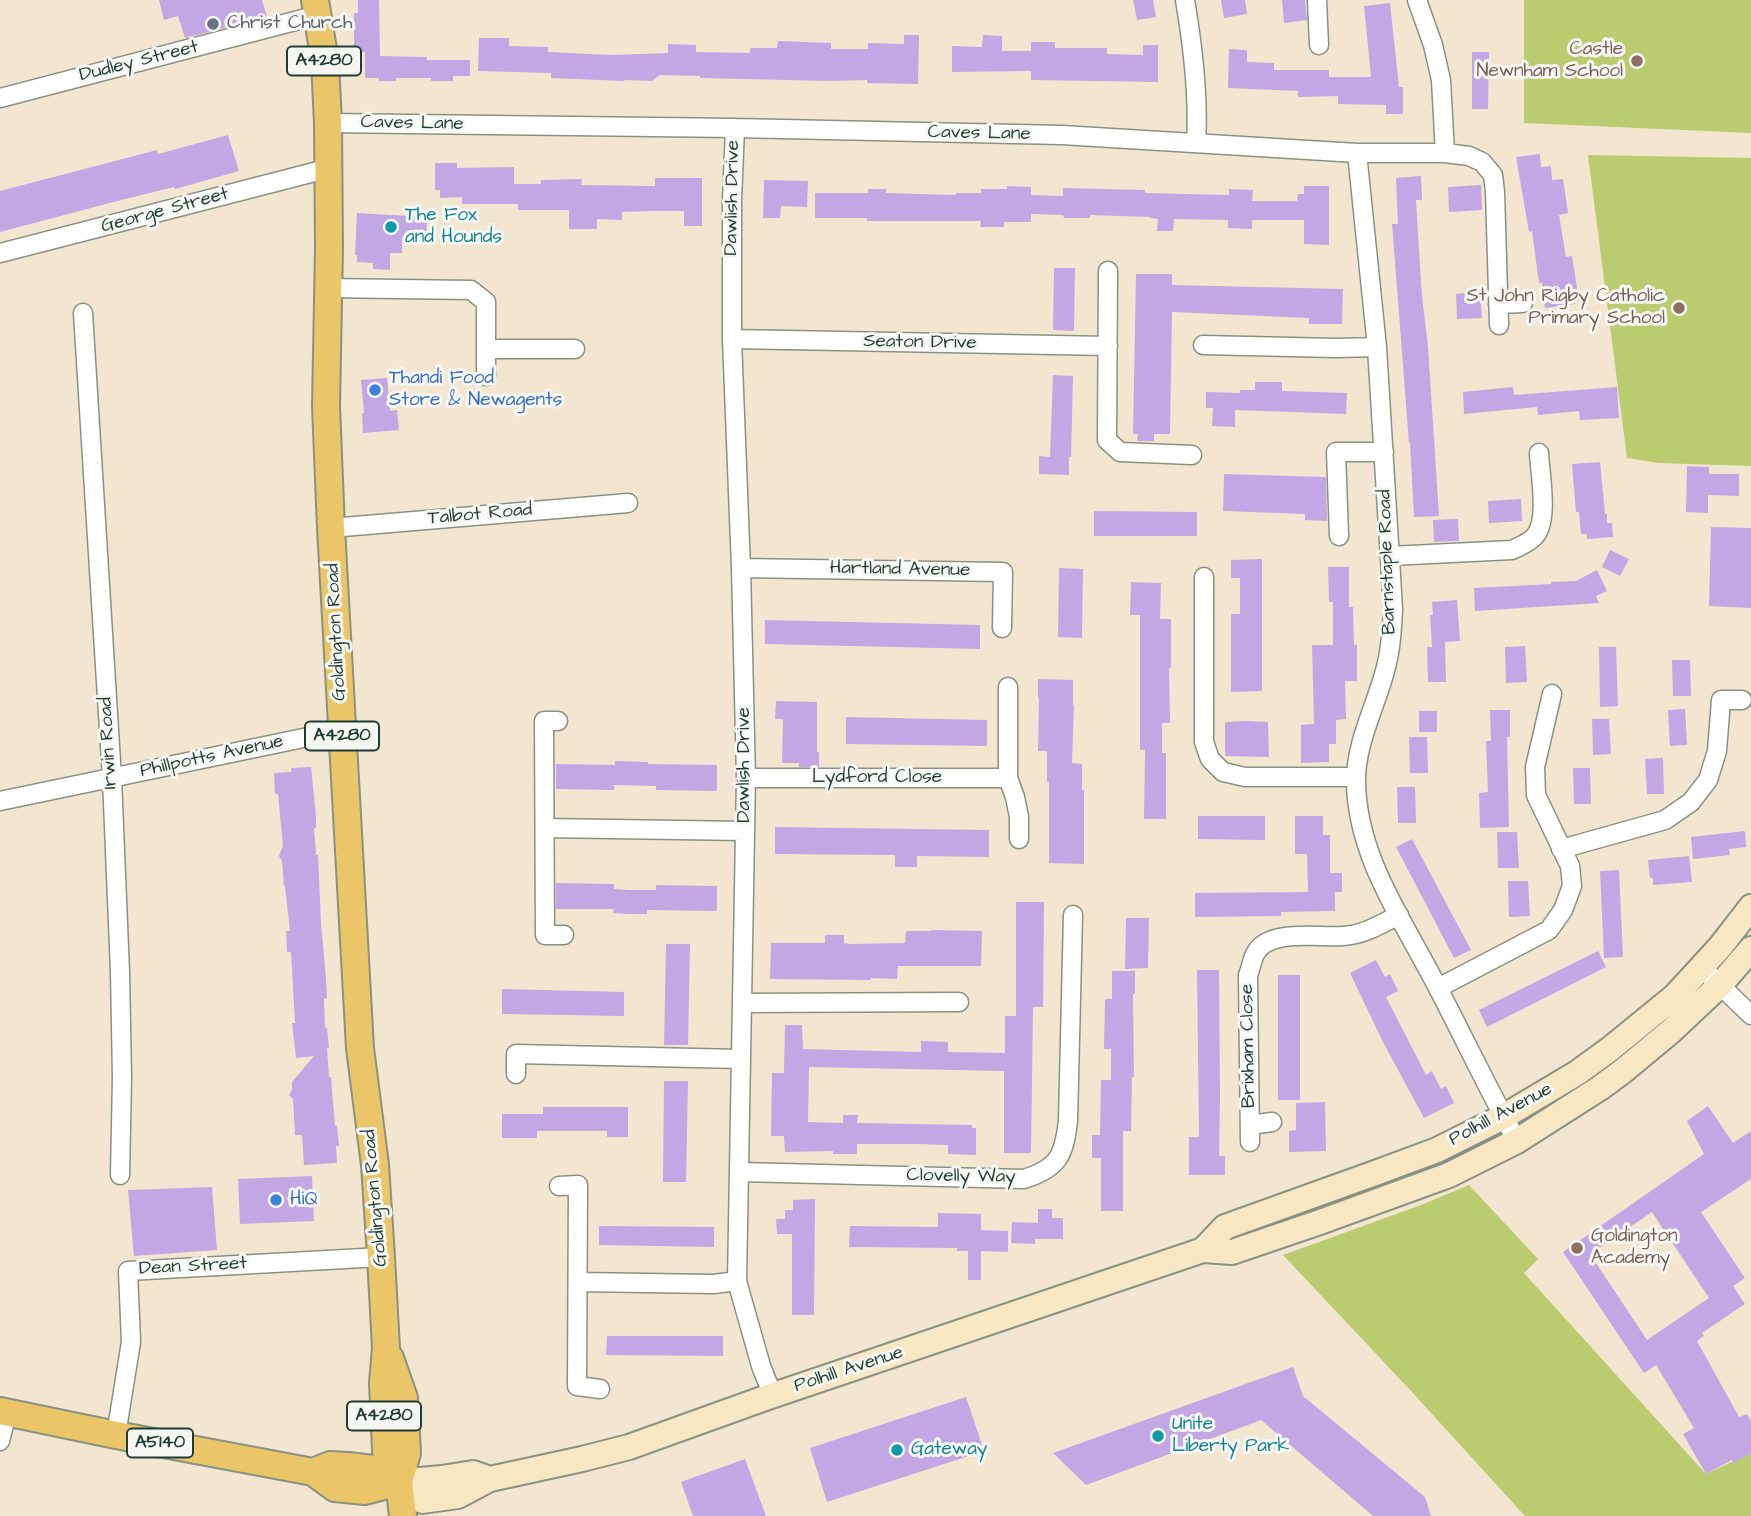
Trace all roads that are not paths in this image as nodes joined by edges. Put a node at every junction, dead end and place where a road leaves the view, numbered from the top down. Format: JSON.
{"nodes":[{"id":1,"x":1185,"y":0,"type":"edge"},
{"id":2,"x":1317,"y":0,"type":"edge"},
{"id":3,"x":1417,"y":0,"type":"edge"},
{"id":4,"x":317,"y":7,"type":"edge"},
{"id":5,"x":1319,"y":45,"type":"dead end"},
{"id":6,"x":0,"y":98,"type":"edge"},
{"id":7,"x":328,"y":123,"type":"junction"},
{"id":8,"x":735,"y":128,"type":"junction"},
{"id":9,"x":1195,"y":144,"type":"junction"},
{"id":10,"x":1357,"y":153,"type":"junction"},
{"id":11,"x":1445,"y":153,"type":"junction"},
{"id":12,"x":330,"y":168,"type":"junction"},
{"id":13,"x":0,"y":253,"type":"edge"},
{"id":14,"x":1108,"y":271,"type":"dead end"},
{"id":15,"x":328,"y":288,"type":"junction"},
{"id":16,"x":1523,"y":303,"type":"dead end"},
{"id":17,"x":1498,"y":304,"type":"junction"},
{"id":18,"x":83,"y":313,"type":"dead end"},
{"id":19,"x":1499,"y":325,"type":"dead end"},
{"id":20,"x":732,"y":340,"type":"junction"},
{"id":21,"x":1203,"y":345,"type":"dead end"},
{"id":22,"x":1108,"y":346,"type":"junction"},
{"id":23,"x":1377,"y":346,"type":"junction"},
{"id":24,"x":487,"y":349,"type":"junction"},
{"id":25,"x":575,"y":349,"type":"dead end"},
{"id":26,"x":486,"y":376,"type":"dead end"},
{"id":27,"x":1384,"y":452,"type":"junction"},
{"id":28,"x":1539,"y":453,"type":"dead end"},
{"id":29,"x":1192,"y":455,"type":"dead end"},
{"id":30,"x":628,"y":503,"type":"dead end"},
{"id":31,"x":331,"y":528,"type":"junction"},
{"id":32,"x":1339,"y":536,"type":"dead end"},
{"id":33,"x":1390,"y":556,"type":"junction"},
{"id":34,"x":741,"y":568,"type":"junction"},
{"id":35,"x":1204,"y":577,"type":"dead end"},
{"id":36,"x":1002,"y":628,"type":"dead end"},
{"id":37,"x":1008,"y":687,"type":"dead end"},
{"id":38,"x":1552,"y":694,"type":"dead end"},
{"id":39,"x":1742,"y":700,"type":"dead end"},
{"id":40,"x":558,"y":721,"type":"dead end"},
{"id":41,"x":342,"y":730,"type":"junction"},
{"id":42,"x":1356,"y":777,"type":"junction"},
{"id":43,"x":112,"y":778,"type":"junction"},
{"id":44,"x":746,"y":778,"type":"junction"},
{"id":45,"x":1008,"y":778,"type":"junction"},
{"id":46,"x":0,"y":800,"type":"edge"},
{"id":47,"x":545,"y":828,"type":"junction"},
{"id":48,"x":745,"y":831,"type":"junction"},
{"id":49,"x":1018,"y":839,"type":"dead end"},
{"id":50,"x":1561,"y":849,"type":"junction"},
{"id":51,"x":1751,"y":906,"type":"edge"},
{"id":52,"x":1073,"y":915,"type":"dead end"},
{"id":53,"x":1399,"y":915,"type":"junction"},
{"id":54,"x":564,"y":935,"type":"dead end"},
{"id":55,"x":1751,"y":949,"type":"edge"},
{"id":56,"x":1701,"y":967,"type":"junction"},
{"id":57,"x":1720,"y":985,"type":"junction"},
{"id":58,"x":1438,"y":988,"type":"junction"},
{"id":59,"x":959,"y":1002,"type":"dead end"},
{"id":60,"x":742,"y":1003,"type":"junction"},
{"id":61,"x":1751,"y":1015,"type":"edge"},
{"id":62,"x":740,"y":1059,"type":"junction"},
{"id":63,"x":516,"y":1074,"type":"dead end"},
{"id":64,"x":1503,"y":1116,"type":"junction"},
{"id":65,"x":1272,"y":1122,"type":"dead end"},
{"id":66,"x":1517,"y":1141,"type":"junction"},
{"id":67,"x":740,"y":1172,"type":"junction"},
{"id":68,"x":120,"y":1174,"type":"dead end"},
{"id":69,"x":559,"y":1185,"type":"dead end"},
{"id":70,"x":1203,"y":1250,"type":"junction"},
{"id":71,"x":381,"y":1257,"type":"junction"},
{"id":72,"x":737,"y":1281,"type":"junction"},
{"id":73,"x":578,"y":1282,"type":"junction"},
{"id":74,"x":600,"y":1389,"type":"dead end"},
{"id":75,"x":772,"y":1396,"type":"junction"},
{"id":76,"x":4,"y":1412,"type":"edge"},
{"id":77,"x":116,"y":1435,"type":"junction"},
{"id":78,"x":0,"y":1441,"type":"edge"},
{"id":79,"x":399,"y":1482,"type":"junction"},
{"id":80,"x":403,"y":1516,"type":"edge"}],
"edges":[{"from":1,"to":9,"type":"street"},
{"from":2,"to":5,"type":"street"},
{"from":3,"to":11,"type":"street"},
{"from":4,"to":6,"type":"street","name":"Dudley Street"},
{"from":4,"to":7,"type":"main road","name":"Goldington Road","number":"A4280"},
{"from":7,"to":8,"type":"street","name":"Caves Lane"},
{"from":7,"to":12,"type":"main road","name":"Goldington Road","number":"A4280"},
{"from":8,"to":9,"type":"street","name":"Caves Lane"},
{"from":8,"to":20,"type":"street","name":"Dawlish Drive"},
{"from":9,"to":10,"type":"street","name":"Caves Lane"},
{"from":10,"to":11,"type":"street","name":"Caves Lane"},
{"from":10,"to":23,"type":"street","name":"Barnstaple Road"},
{"from":11,"to":17,"type":"street","name":"Caves Lane"},
{"from":12,"to":13,"type":"street","name":"George Street"},
{"from":12,"to":15,"type":"main road","name":"Goldington Road","number":"A4280"},
{"from":14,"to":22,"type":"street"},
{"from":15,"to":24,"type":"street"},
{"from":15,"to":31,"type":"main road","name":"Goldington Road","number":"A4280"},
{"from":16,"to":17,"type":"street"},
{"from":17,"to":19,"type":"street","name":"Caves Lane"},
{"from":18,"to":43,"type":"street","name":"Irwin Road"},
{"from":20,"to":22,"type":"street","name":"Seaton Drive"},
{"from":20,"to":34,"type":"street","name":"Dawlish Drive"},
{"from":21,"to":23,"type":"street"},
{"from":22,"to":29,"type":"street"},
{"from":23,"to":27,"type":"street","name":"Barnstaple Road"},
{"from":24,"to":25,"type":"street"},
{"from":24,"to":26,"type":"street"},
{"from":27,"to":32,"type":"street"},
{"from":27,"to":33,"type":"street","name":"Barnstaple Road"},
{"from":28,"to":33,"type":"street"},
{"from":30,"to":31,"type":"street","name":"Talbot Road"},
{"from":31,"to":41,"type":"main road","name":"Goldington Road","number":"A4280"},
{"from":33,"to":42,"type":"street","name":"Barnstaple Road"},
{"from":34,"to":36,"type":"street","name":"Hartland Avenue"},
{"from":34,"to":44,"type":"street","name":"Dawlish Drive"},
{"from":35,"to":42,"type":"street"},
{"from":37,"to":45,"type":"street"},
{"from":38,"to":50,"type":"street"},
{"from":39,"to":50,"type":"street"},
{"from":40,"to":47,"type":"street"},
{"from":41,"to":43,"type":"street","name":"Phillpotts Avenue"},
{"from":41,"to":71,"type":"main road","name":"Goldington Road","number":"A4280"},
{"from":42,"to":53,"type":"street","name":"Barnstaple Road"},
{"from":43,"to":46,"type":"street","name":"Phillpotts Avenue"},
{"from":43,"to":68,"type":"street","name":"Irwin Road"},
{"from":44,"to":45,"type":"street","name":"Lydford Close"},
{"from":44,"to":48,"type":"street","name":"Dawlish Drive"},
{"from":45,"to":49,"type":"street"},
{"from":47,"to":48,"type":"street"},
{"from":47,"to":54,"type":"street"},
{"from":48,"to":60,"type":"street","name":"Dawlish Drive"},
{"from":50,"to":58,"type":"street"},
{"from":51,"to":56,"type":"street","name":"Polhill Avenue"},
{"from":52,"to":67,"type":"street","name":"Clovelly Way"},
{"from":53,"to":58,"type":"street","name":"Barnstaple Road"},
{"from":53,"to":65,"type":"street","name":"Brixham Close"},
{"from":55,"to":57,"type":"street","name":"Polhill Avenue"},
{"from":56,"to":57,"type":"street"},
{"from":56,"to":64,"type":"street","name":"Polhill Avenue"},
{"from":57,"to":61,"type":"street"},
{"from":57,"to":66,"type":"street","name":"Polhill Avenue"},
{"from":58,"to":64,"type":"street","name":"Barnstaple Road"},
{"from":59,"to":60,"type":"street"},
{"from":60,"to":62,"type":"street","name":"Dawlish Drive"},
{"from":62,"to":63,"type":"street"},
{"from":62,"to":67,"type":"street","name":"Dawlish Drive"},
{"from":64,"to":66,"type":"street","name":"Barnstaple Road"},
{"from":64,"to":70,"type":"street","name":"Polhill Avenue"},
{"from":66,"to":70,"type":"street","name":"Polhill Avenue"},
{"from":67,"to":72,"type":"street","name":"Dawlish Drive"},
{"from":69,"to":73,"type":"street"},
{"from":70,"to":75,"type":"street","name":"Polhill Avenue"},
{"from":71,"to":77,"type":"street","name":"Dean Street"},
{"from":71,"to":79,"type":"main road","name":"Goldington Road","number":"A4280"},
{"from":72,"to":73,"type":"street"},
{"from":72,"to":75,"type":"street","name":"Dawlish Drive"},
{"from":73,"to":74,"type":"street"},
{"from":75,"to":79,"type":"street","name":"Polhill Avenue"},
{"from":76,"to":77,"type":"main road","number":"A5140"},
{"from":76,"to":78,"type":"street"},
{"from":77,"to":79,"type":"main road","number":"A5140"},
{"from":79,"to":80,"type":"main road","name":"Goldington Road","number":"A4280"}]}
